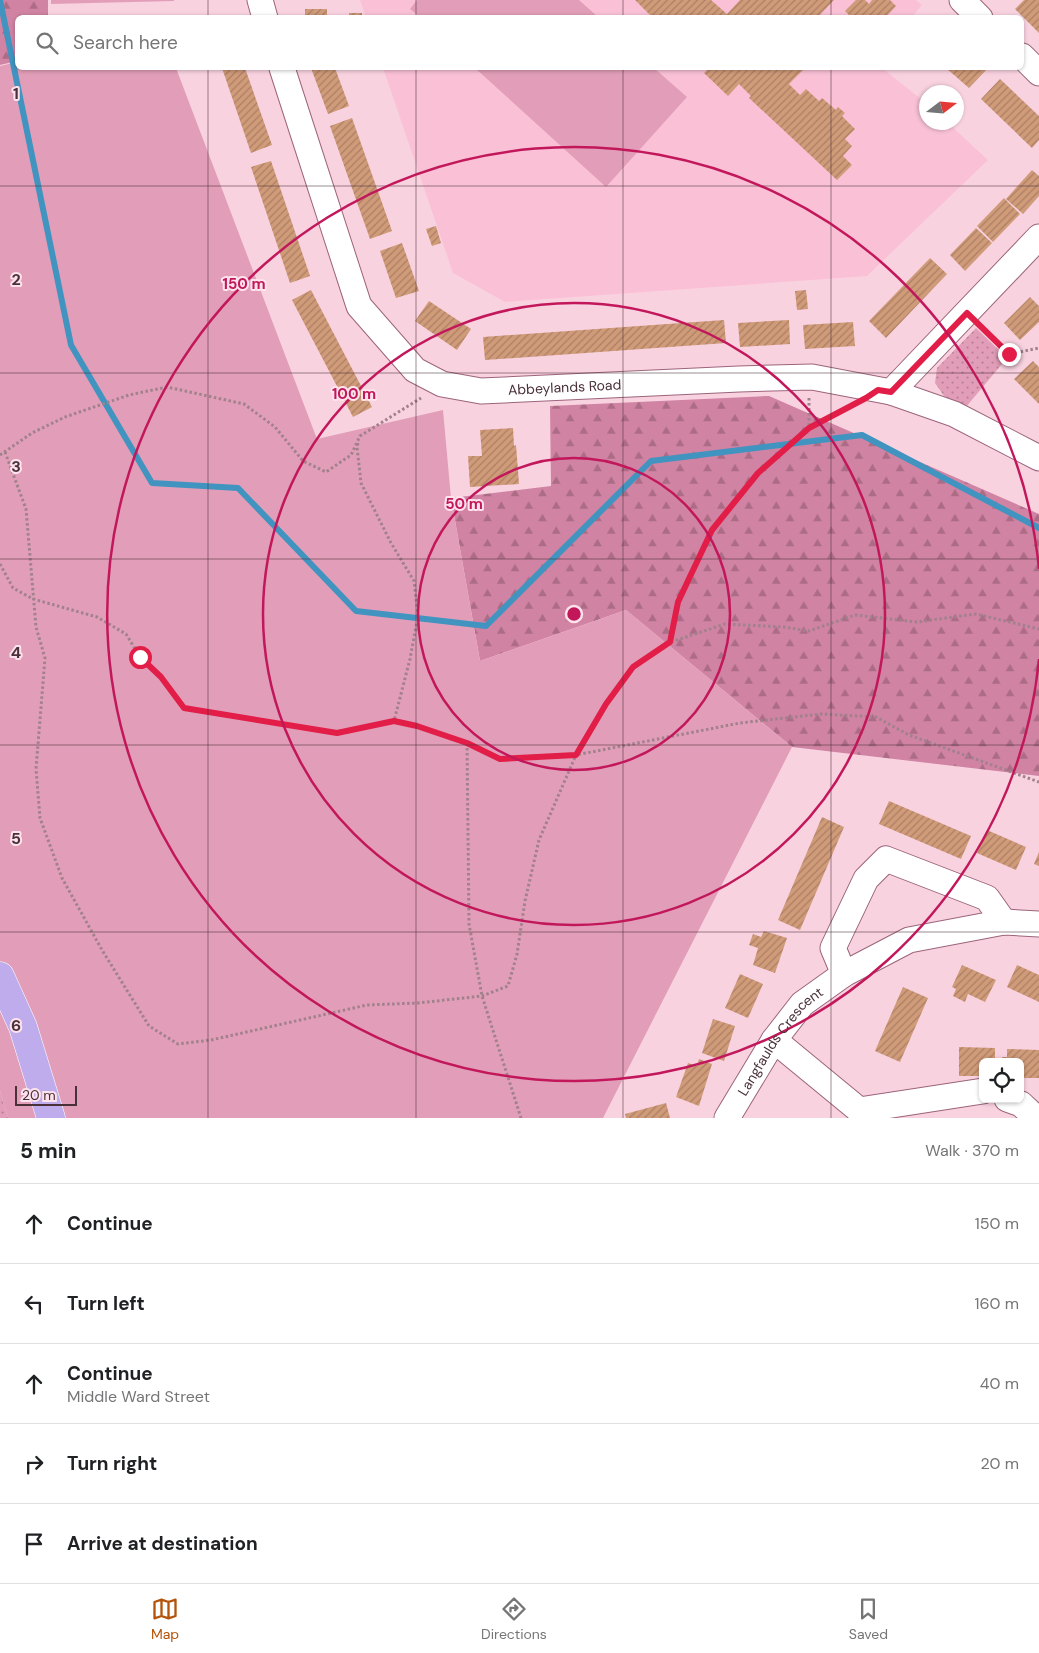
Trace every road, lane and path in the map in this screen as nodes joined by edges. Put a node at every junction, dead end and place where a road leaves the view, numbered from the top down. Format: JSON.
{"nodes":[{"id":1,"x":260,"y":0,"type":"edge"},
{"id":2,"x":962,"y":0,"type":"edge"},
{"id":3,"x":264,"y":15,"type":"edge"},
{"id":4,"x":977,"y":15,"type":"edge"},
{"id":5,"x":1024,"y":58,"type":"edge"},
{"id":6,"x":283,"y":70,"type":"edge"},
{"id":7,"x":1039,"y":73,"type":"edge"},
{"id":8,"x":1039,"y":237,"type":"edge"},
{"id":9,"x":967,"y":313,"type":"junction"},
{"id":10,"x":1039,"y":348,"type":"edge"},
{"id":11,"x":812,"y":377,"type":"junction"},
{"id":12,"x":442,"y":384,"type":"junction"},
{"id":13,"x":885,"y":391,"type":"junction"},
{"id":14,"x":809,"y":428,"type":"junction"},
{"id":15,"x":360,"y":436,"type":"junction"},
{"id":16,"x":5,"y":452,"type":"junction"},
{"id":17,"x":0,"y":455,"type":"edge"},
{"id":18,"x":1039,"y":458,"type":"edge"},
{"id":19,"x":0,"y":564,"type":"edge"},
{"id":20,"x":33,"y":598,"type":"junction"},
{"id":21,"x":1039,"y":629,"type":"edge"},
{"id":22,"x":670,"y":642,"type":"junction"},
{"id":23,"x":394,"y":721,"type":"junction"},
{"id":24,"x":467,"y":743,"type":"junction"},
{"id":25,"x":576,"y":755,"type":"junction"},
{"id":26,"x":1039,"y":782,"type":"edge"},
{"id":27,"x":1004,"y":922,"type":"junction"},
{"id":28,"x":1039,"y":924,"type":"edge"},
{"id":29,"x":844,"y":974,"type":"junction"},
{"id":30,"x":0,"y":976,"type":"edge"},
{"id":31,"x":482,"y":996,"type":"junction"},
{"id":32,"x":774,"y":1040,"type":"junction"},
{"id":33,"x":979,"y":1092,"type":"edge"},
{"id":34,"x":1018,"y":1103,"type":"edge"},
{"id":35,"x":860,"y":1114,"type":"edge"},
{"id":36,"x":51,"y":1118,"type":"edge"},
{"id":37,"x":522,"y":1118,"type":"edge"},
{"id":38,"x":727,"y":1118,"type":"edge"},
{"id":39,"x":1036,"y":1118,"type":"edge"}],
"edges":[{"from":1,"to":3,"type":"street"},
{"from":2,"to":4,"type":"street"},
{"from":5,"to":7,"type":"street"},
{"from":6,"to":12,"type":"street","name":"Abbeylands Road"},
{"from":8,"to":9,"type":"street"},
{"from":9,"to":10,"type":"path"},
{"from":9,"to":13,"type":"street"},
{"from":11,"to":12,"type":"street","name":"Abbeylands Road"},
{"from":11,"to":13,"type":"street","name":"Abbeylands Road"},
{"from":11,"to":14,"type":"path"},
{"from":12,"to":15,"type":"path"},
{"from":13,"to":14,"type":"path"},
{"from":13,"to":18,"type":"street","name":"Abbeylands Road"},
{"from":14,"to":22,"type":"path"},
{"from":15,"to":16,"type":"path"},
{"from":15,"to":23,"type":"path"},
{"from":16,"to":17,"type":"path"},
{"from":16,"to":20,"type":"path"},
{"from":19,"to":20,"type":"path"},
{"from":20,"to":23,"type":"path"},
{"from":20,"to":31,"type":"path"},
{"from":21,"to":22,"type":"path"},
{"from":22,"to":25,"type":"path"},
{"from":23,"to":24,"type":"path"},
{"from":24,"to":25,"type":"path"},
{"from":24,"to":31,"type":"path"},
{"from":25,"to":26,"type":"path"},
{"from":25,"to":31,"type":"path"},
{"from":27,"to":28,"type":"street","name":"Langfaulds Crescent"},
{"from":27,"to":29,"type":"street","name":"Langfaulds Crescent"},
{"from":27,"to":29,"type":"street"},
{"from":29,"to":32,"type":"street","name":"Langfaulds Crescent"},
{"from":30,"to":36,"type":"main road"},
{"from":31,"to":37,"type":"path"},
{"from":32,"to":35,"type":"street"},
{"from":32,"to":38,"type":"street","name":"Langfaulds Crescent"},
{"from":33,"to":35,"type":"street"},
{"from":34,"to":39,"type":"street"}]}
